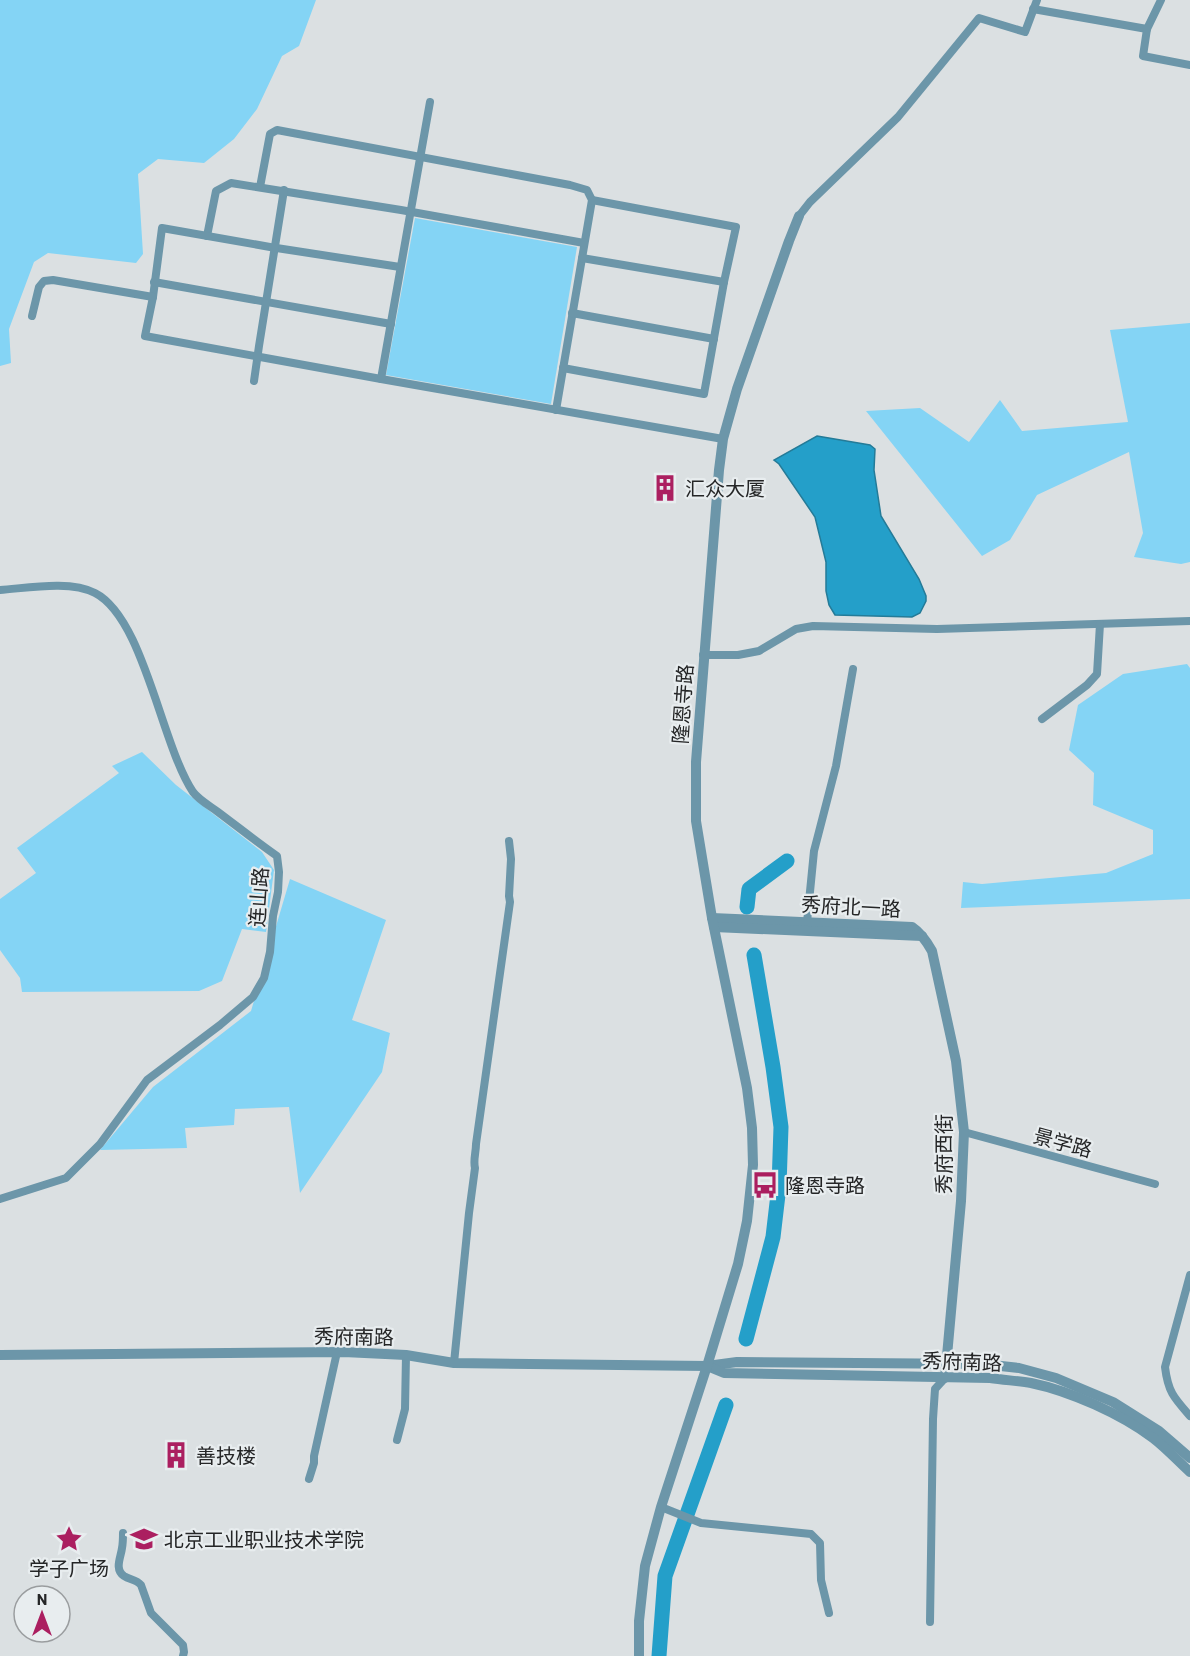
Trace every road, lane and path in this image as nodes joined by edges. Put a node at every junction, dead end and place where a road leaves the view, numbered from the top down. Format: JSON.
{"nodes":[{"id":1,"x":1037,"y":0,"type":"edge"},
{"id":2,"x":1161,"y":0,"type":"edge"},
{"id":3,"x":1033,"y":9,"type":"junction"},
{"id":4,"x":1147,"y":29,"type":"junction"},
{"id":5,"x":1190,"y":65,"type":"edge"},
{"id":6,"x":430,"y":102,"type":"dead end"},
{"id":7,"x":420,"y":156,"type":"junction"},
{"id":8,"x":260,"y":187,"type":"junction"},
{"id":9,"x":284,"y":190,"type":"junction"},
{"id":10,"x":592,"y":200,"type":"junction"},
{"id":11,"x":410,"y":211,"type":"junction"},
{"id":12,"x":799,"y":216,"type":"joint"},
{"id":13,"x":207,"y":236,"type":"junction"},
{"id":14,"x":584,"y":243,"type":"junction"},
{"id":15,"x":275,"y":248,"type":"junction"},
{"id":16,"x":582,"y":258,"type":"junction"},
{"id":17,"x":400,"y":267,"type":"junction"},
{"id":18,"x":154,"y":282,"type":"junction"},
{"id":19,"x":724,"y":282,"type":"junction"},
{"id":20,"x":153,"y":297,"type":"junction"},
{"id":21,"x":266,"y":302,"type":"junction"},
{"id":22,"x":572,"y":313,"type":"junction"},
{"id":23,"x":33,"y":316,"type":"dead end"},
{"id":24,"x":391,"y":324,"type":"junction"},
{"id":25,"x":714,"y":339,"type":"junction"},
{"id":26,"x":257,"y":356,"type":"junction"},
{"id":27,"x":563,"y":368,"type":"junction"},
{"id":28,"x":381,"y":379,"type":"junction"},
{"id":29,"x":254,"y":381,"type":"dead end"},
{"id":30,"x":556,"y":410,"type":"junction"},
{"id":31,"x":723,"y":439,"type":"junction"},
{"id":32,"x":0,"y":590,"type":"edge"},
{"id":33,"x":1190,"y":621,"type":"edge"},
{"id":34,"x":1100,"y":624,"type":"junction"},
{"id":35,"x":704,"y":655,"type":"junction"},
{"id":36,"x":853,"y":669,"type":"dead end"},
{"id":37,"x":1042,"y":719,"type":"dead end"},
{"id":38,"x":509,"y":842,"type":"dead end"},
{"id":39,"x":807,"y":922,"type":"junction"},
{"id":40,"x":713,"y":923,"type":"junction"},
{"id":41,"x":922,"y":936,"type":"junction"},
{"id":42,"x":964,"y":1132,"type":"junction"},
{"id":43,"x":1155,"y":1184,"type":"dead end"},
{"id":44,"x":0,"y":1199,"type":"edge"},
{"id":45,"x":1190,"y":1275,"type":"edge"},
{"id":46,"x":337,"y":1352,"type":"junction"},
{"id":47,"x":0,"y":1355,"type":"edge"},
{"id":48,"x":406,"y":1355,"type":"junction"},
{"id":49,"x":454,"y":1363,"type":"junction"},
{"id":50,"x":946,"y":1364,"type":"junction"},
{"id":51,"x":707,"y":1366,"type":"junction"},
{"id":52,"x":945,"y":1378,"type":"junction"},
{"id":53,"x":1190,"y":1416,"type":"edge"},
{"id":54,"x":397,"y":1440,"type":"dead end"},
{"id":55,"x":1189,"y":1466,"type":"edge"},
{"id":56,"x":309,"y":1479,"type":"dead end"},
{"id":57,"x":665,"y":1508,"type":"junction"},
{"id":58,"x":123,"y":1533,"type":"dead end"},
{"id":59,"x":829,"y":1613,"type":"dead end"},
{"id":60,"x":930,"y":1622,"type":"dead end"},
{"id":61,"x":183,"y":1656,"type":"edge"},
{"id":62,"x":639,"y":1656,"type":"edge"}],
"edges":[{"from":1,"to":3,"type":"street"},
{"from":2,"to":4,"type":"street"},
{"from":3,"to":4,"type":"street"},
{"from":3,"to":12,"type":"street"},
{"from":4,"to":5,"type":"street"},
{"from":6,"to":7,"type":"street"},
{"from":7,"to":8,"type":"street"},
{"from":7,"to":10,"type":"street"},
{"from":7,"to":11,"type":"street"},
{"from":8,"to":9,"type":"street"},
{"from":8,"to":13,"type":"street"},
{"from":9,"to":11,"type":"street"},
{"from":9,"to":15,"type":"street"},
{"from":10,"to":14,"type":"street"},
{"from":10,"to":19,"type":"street"},
{"from":11,"to":14,"type":"street"},
{"from":11,"to":17,"type":"street"},
{"from":12,"to":31,"type":"street","name":"隆恩寺路"},
{"from":13,"to":15,"type":"street"},
{"from":13,"to":18,"type":"street"},
{"from":14,"to":16,"type":"street"},
{"from":15,"to":17,"type":"street"},
{"from":15,"to":21,"type":"street"},
{"from":16,"to":19,"type":"street"},
{"from":16,"to":22,"type":"street"},
{"from":17,"to":24,"type":"street"},
{"from":18,"to":20,"type":"street"},
{"from":18,"to":21,"type":"street"},
{"from":19,"to":25,"type":"street"},
{"from":20,"to":23,"type":"street"},
{"from":20,"to":26,"type":"street"},
{"from":21,"to":24,"type":"street"},
{"from":21,"to":26,"type":"street"},
{"from":22,"to":25,"type":"street"},
{"from":22,"to":27,"type":"street"},
{"from":24,"to":28,"type":"street"},
{"from":25,"to":27,"type":"street"},
{"from":26,"to":28,"type":"street"},
{"from":26,"to":29,"type":"street"},
{"from":27,"to":30,"type":"street"},
{"from":28,"to":30,"type":"street"},
{"from":30,"to":31,"type":"street"},
{"from":31,"to":35,"type":"street","name":"隆恩寺路"},
{"from":32,"to":44,"type":"street","name":"连山路"},
{"from":33,"to":34,"type":"street"},
{"from":34,"to":35,"type":"street"},
{"from":34,"to":37,"type":"street"},
{"from":35,"to":40,"type":"street","name":"隆恩寺路"},
{"from":36,"to":39,"type":"street"},
{"from":38,"to":49,"type":"street"},
{"from":39,"to":40,"type":"street","name":"秀府北一路"},
{"from":39,"to":41,"type":"street","name":"秀府北一路"},
{"from":40,"to":41,"type":"street","name":"秀府北一路"},
{"from":40,"to":51,"type":"street","name":"隆恩寺路"},
{"from":41,"to":42,"type":"street","name":"秀府西街"},
{"from":42,"to":43,"type":"street","name":"景学路"},
{"from":42,"to":50,"type":"street","name":"秀府西街"},
{"from":45,"to":53,"type":"street"},
{"from":46,"to":47,"type":"street","name":"秀府南路"},
{"from":46,"to":48,"type":"street","name":"秀府南路"},
{"from":46,"to":56,"type":"street"},
{"from":48,"to":49,"type":"street","name":"秀府南路"},
{"from":48,"to":54,"type":"street"},
{"from":49,"to":51,"type":"street","name":"秀府南路"},
{"from":50,"to":51,"type":"street","name":"秀府南路"},
{"from":50,"to":52,"type":"street","name":"秀府西街"},
{"from":50,"to":55,"type":"street","name":"秀府南路"},
{"from":51,"to":52,"type":"street","name":"秀府南路"},
{"from":51,"to":57,"type":"street","name":"隆恩寺路"},
{"from":52,"to":55,"type":"street","name":"秀府南路"},
{"from":52,"to":60,"type":"street"},
{"from":57,"to":59,"type":"street"},
{"from":57,"to":62,"type":"street","name":"隆恩寺路"},
{"from":58,"to":61,"type":"street"}]}
